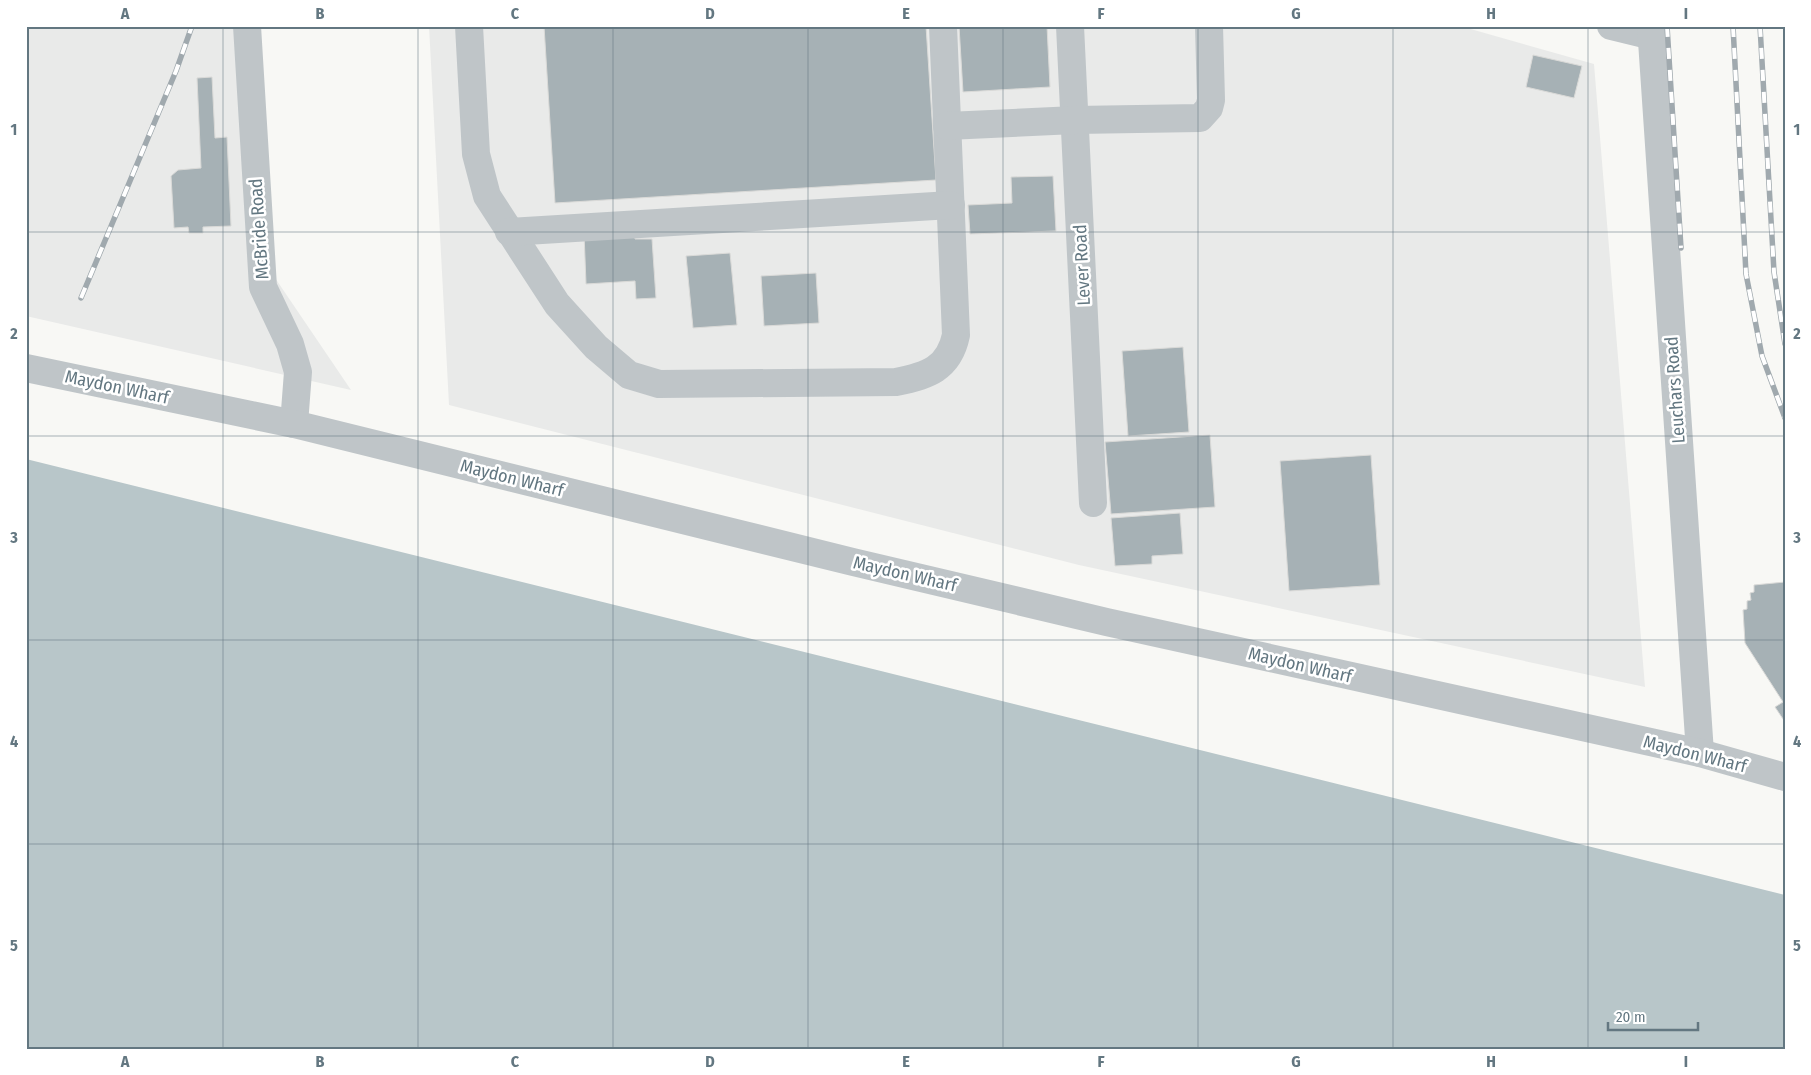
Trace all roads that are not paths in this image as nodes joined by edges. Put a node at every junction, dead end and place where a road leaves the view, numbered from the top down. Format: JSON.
{"nodes":[{"id":1,"x":247,"y":26,"type":"edge"},
{"id":2,"x":469,"y":26,"type":"edge"},
{"id":3,"x":943,"y":26,"type":"edge"},
{"id":4,"x":1070,"y":26,"type":"edge"},
{"id":5,"x":1209,"y":26,"type":"edge"},
{"id":6,"x":1611,"y":26,"type":"edge"},
{"id":7,"x":1651,"y":31,"type":"edge"},
{"id":8,"x":1075,"y":120,"type":"junction"},
{"id":9,"x":947,"y":126,"type":"junction"},
{"id":10,"x":951,"y":205,"type":"junction"},
{"id":11,"x":509,"y":232,"type":"junction"},
{"id":12,"x":26,"y":368,"type":"edge"},
{"id":13,"x":294,"y":424,"type":"junction"},
{"id":14,"x":1093,"y":503,"type":"dead end"},
{"id":15,"x":1700,"y":753,"type":"junction"},
{"id":16,"x":1785,"y":777,"type":"edge"}],
"edges":[{"from":1,"to":13,"type":"street","name":"McBride Road"},
{"from":2,"to":11,"type":"street"},
{"from":3,"to":9,"type":"street"},
{"from":4,"to":8,"type":"street","name":"Lever Road"},
{"from":5,"to":8,"type":"street"},
{"from":6,"to":7,"type":"street"},
{"from":7,"to":15,"type":"street","name":"Leuchars Road"},
{"from":8,"to":9,"type":"street"},
{"from":8,"to":14,"type":"street","name":"Lever Road"},
{"from":9,"to":10,"type":"street"},
{"from":10,"to":11,"type":"street"},
{"from":10,"to":11,"type":"street"},
{"from":12,"to":13,"type":"street","name":"Maydon Wharf"},
{"from":13,"to":15,"type":"street","name":"Maydon Wharf"},
{"from":15,"to":16,"type":"street","name":"Maydon Wharf"}]}
